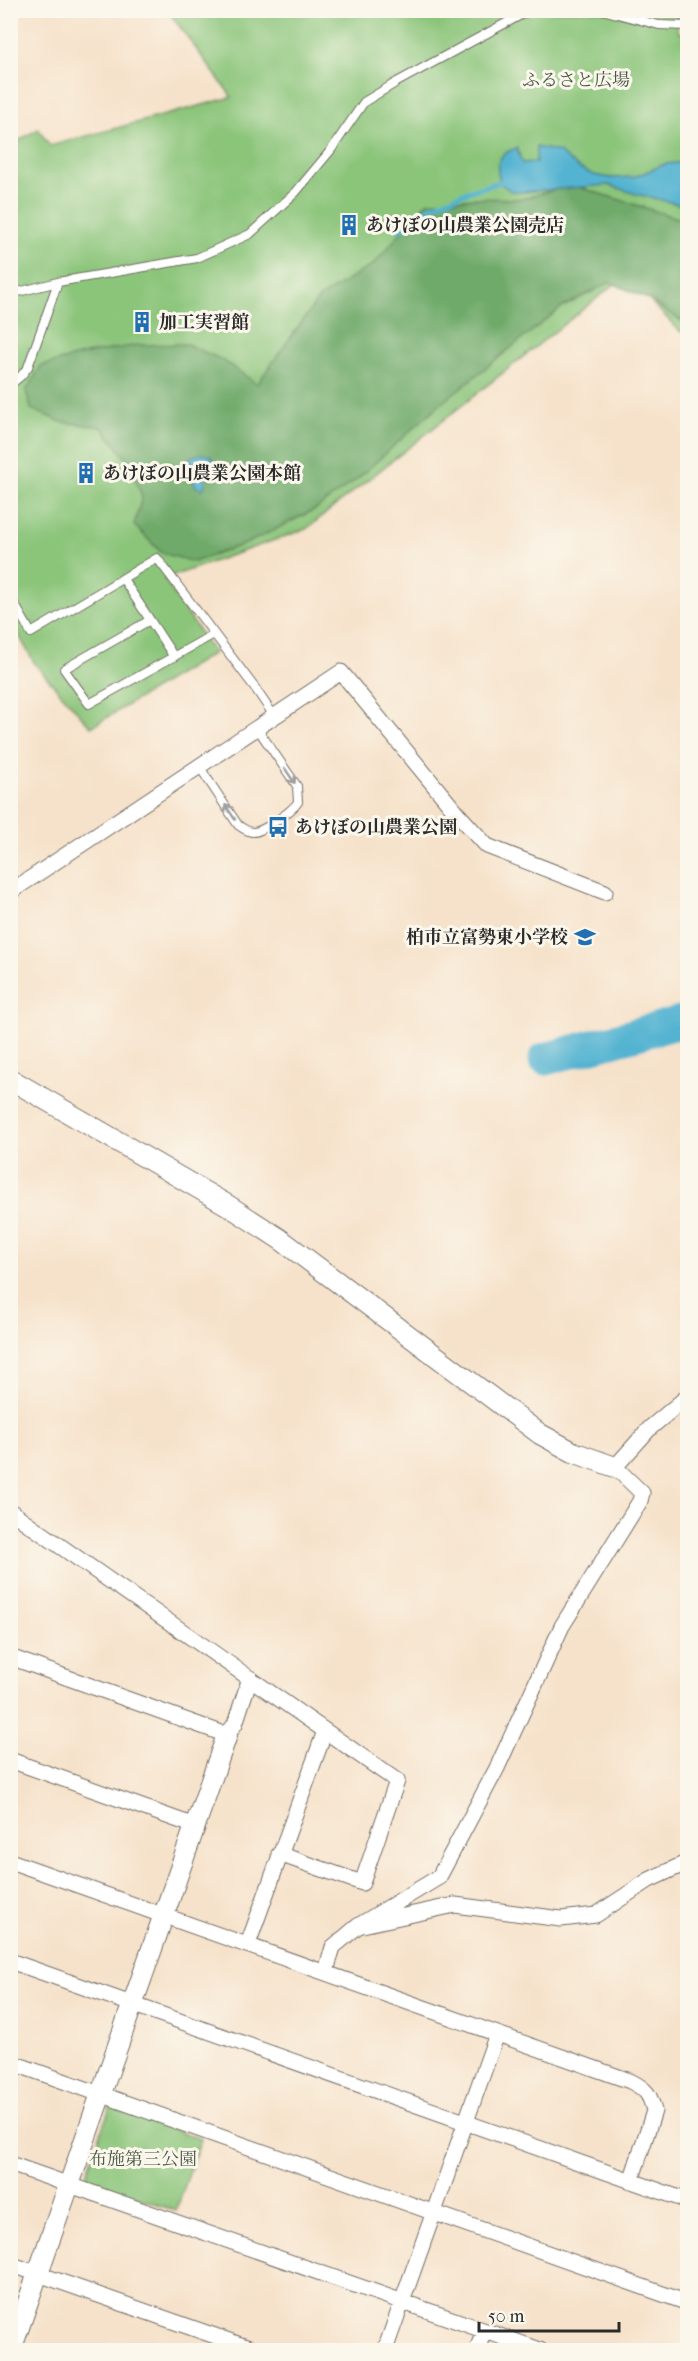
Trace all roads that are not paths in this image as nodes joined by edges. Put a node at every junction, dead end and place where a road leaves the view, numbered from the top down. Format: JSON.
{"nodes":[{"id":1,"x":530,"y":10,"type":"edge"},
{"id":2,"x":602,"y":10,"type":"edge"},
{"id":3,"x":687,"y":26,"type":"edge"},
{"id":4,"x":58,"y":282,"type":"junction"},
{"id":5,"x":10,"y":294,"type":"edge"},
{"id":6,"x":10,"y":385,"type":"edge"},
{"id":7,"x":123,"y":579,"type":"junction"},
{"id":8,"x":10,"y":596,"type":"edge"},
{"id":9,"x":150,"y":620,"type":"junction"},
{"id":10,"x":214,"y":634,"type":"junction"},
{"id":11,"x":174,"y":657,"type":"junction"},
{"id":12,"x":274,"y":716,"type":"junction"},
{"id":13,"x":257,"y":728,"type":"junction"},
{"id":14,"x":199,"y":766,"type":"junction"},
{"id":15,"x":10,"y":892,"type":"edge"},
{"id":16,"x":605,"y":892,"type":"dead end"},
{"id":17,"x":10,"y":1079,"type":"edge"},
{"id":18,"x":687,"y":1396,"type":"edge"},
{"id":19,"x":615,"y":1467,"type":"junction"},
{"id":20,"x":10,"y":1511,"type":"edge"},
{"id":21,"x":10,"y":1657,"type":"edge"},
{"id":22,"x":250,"y":1678,"type":"junction"},
{"id":23,"x":325,"y":1731,"type":"junction"},
{"id":24,"x":227,"y":1735,"type":"junction"},
{"id":25,"x":10,"y":1760,"type":"edge"},
{"id":26,"x":195,"y":1826,"type":"junction"},
{"id":27,"x":279,"y":1854,"type":"junction"},
{"id":28,"x":10,"y":1861,"type":"edge"},
{"id":29,"x":687,"y":1862,"type":"edge"},
{"id":30,"x":163,"y":1916,"type":"junction"},
{"id":31,"x":358,"y":1926,"type":"junction"},
{"id":32,"x":248,"y":1944,"type":"junction"},
{"id":33,"x":10,"y":1961,"type":"edge"},
{"id":34,"x":326,"y":1971,"type":"junction"},
{"id":35,"x":132,"y":2004,"type":"junction"},
{"id":36,"x":497,"y":2034,"type":"junction"},
{"id":37,"x":10,"y":2062,"type":"edge"},
{"id":38,"x":100,"y":2094,"type":"junction"},
{"id":39,"x":466,"y":2122,"type":"junction"},
{"id":40,"x":10,"y":2164,"type":"edge"},
{"id":41,"x":631,"y":2181,"type":"junction"},
{"id":42,"x":69,"y":2184,"type":"junction"},
{"id":43,"x":687,"y":2201,"type":"edge"},
{"id":44,"x":435,"y":2212,"type":"junction"},
{"id":45,"x":10,"y":2264,"type":"edge"},
{"id":46,"x":37,"y":2273,"type":"junction"},
{"id":47,"x":403,"y":2302,"type":"junction"},
{"id":48,"x":687,"y":2303,"type":"edge"},
{"id":49,"x":484,"y":2331,"type":"junction"},
{"id":50,"x":11,"y":2350,"type":"edge"},
{"id":51,"x":255,"y":2350,"type":"edge"},
{"id":52,"x":386,"y":2350,"type":"edge"},
{"id":53,"x":477,"y":2350,"type":"edge"},
{"id":54,"x":540,"y":2350,"type":"edge"}],
"edges":[{"from":1,"to":4,"type":"lane"},
{"from":2,"to":3,"type":"lane"},
{"from":4,"to":5,"type":"lane"},
{"from":4,"to":6,"type":"lane"},
{"from":7,"to":8,"type":"lane"},
{"from":7,"to":9,"type":"lane"},
{"from":7,"to":10,"type":"lane"},
{"from":9,"to":11,"type":"lane"},
{"from":9,"to":11,"type":"lane"},
{"from":10,"to":11,"type":"lane"},
{"from":10,"to":12,"type":"lane"},
{"from":12,"to":13,"type":"street"},
{"from":12,"to":16,"type":"street"},
{"from":13,"to":14,"type":"street"},
{"from":13,"to":14,"type":"lane","one_way":true},
{"from":14,"to":15,"type":"street"},
{"from":17,"to":19,"type":"street"},
{"from":18,"to":19,"type":"street"},
{"from":19,"to":31,"type":"street"},
{"from":20,"to":22,"type":"street"},
{"from":21,"to":24,"type":"street"},
{"from":22,"to":23,"type":"street"},
{"from":22,"to":24,"type":"street"},
{"from":23,"to":27,"type":"street"},
{"from":23,"to":27,"type":"street"},
{"from":24,"to":26,"type":"street"},
{"from":25,"to":26,"type":"street"},
{"from":26,"to":30,"type":"street"},
{"from":27,"to":32,"type":"street"},
{"from":28,"to":30,"type":"street"},
{"from":29,"to":31,"type":"street"},
{"from":30,"to":32,"type":"street"},
{"from":30,"to":35,"type":"street"},
{"from":31,"to":34,"type":"street"},
{"from":32,"to":34,"type":"street"},
{"from":33,"to":35,"type":"street"},
{"from":34,"to":36,"type":"street"},
{"from":35,"to":38,"type":"street"},
{"from":35,"to":39,"type":"street"},
{"from":36,"to":39,"type":"street"},
{"from":36,"to":41,"type":"street"},
{"from":37,"to":38,"type":"street"},
{"from":38,"to":42,"type":"street"},
{"from":38,"to":44,"type":"street"},
{"from":39,"to":41,"type":"street"},
{"from":39,"to":44,"type":"street"},
{"from":40,"to":42,"type":"street"},
{"from":41,"to":43,"type":"street"},
{"from":42,"to":46,"type":"street"},
{"from":42,"to":47,"type":"street"},
{"from":44,"to":47,"type":"street"},
{"from":44,"to":48,"type":"street"},
{"from":45,"to":46,"type":"street"},
{"from":46,"to":50,"type":"street"},
{"from":46,"to":51,"type":"street"},
{"from":47,"to":49,"type":"street"},
{"from":47,"to":52,"type":"street"},
{"from":49,"to":53,"type":"street"},
{"from":49,"to":54,"type":"street"}]}
